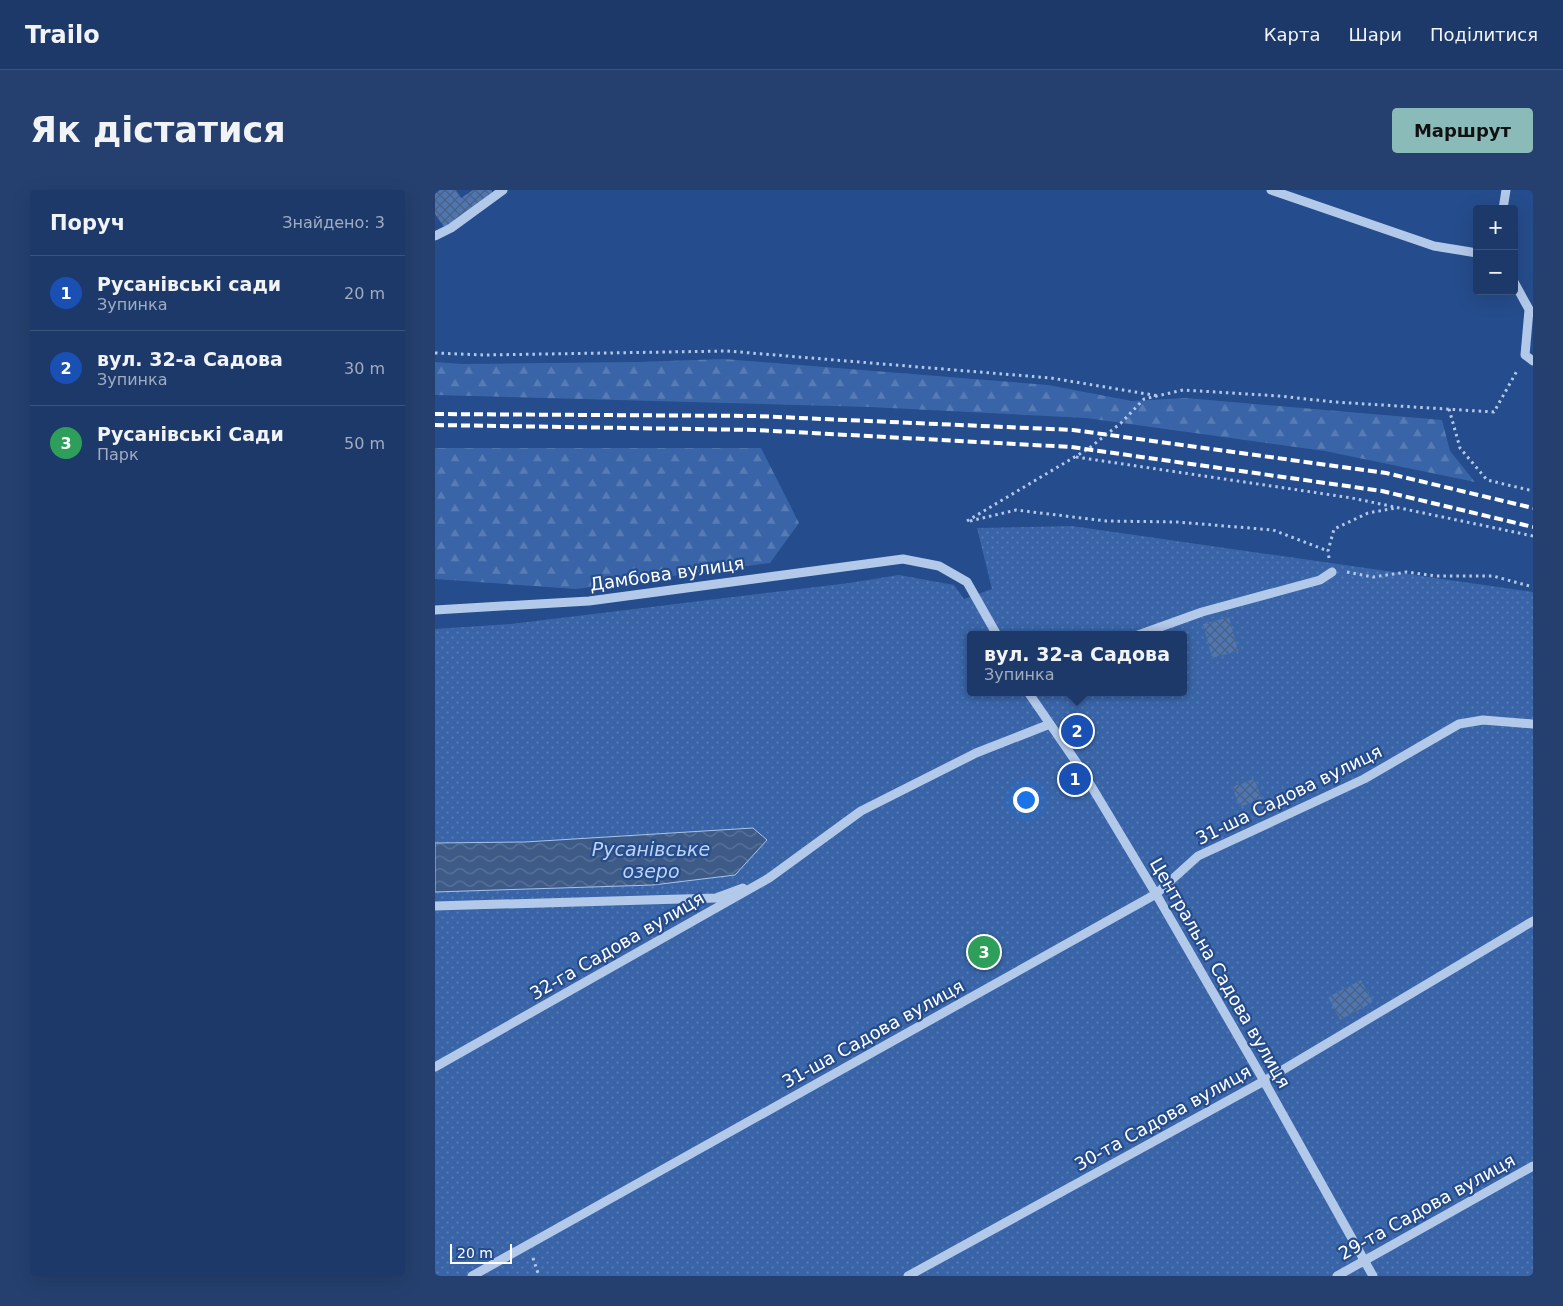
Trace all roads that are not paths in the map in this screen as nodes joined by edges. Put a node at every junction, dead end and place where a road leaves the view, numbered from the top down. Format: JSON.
{"nodes":[{"id":1,"x":503,"y":190,"type":"edge"},
{"id":2,"x":1271,"y":190,"type":"edge"},
{"id":3,"x":1506,"y":190,"type":"edge"},
{"id":4,"x":1504,"y":205,"type":"edge"},
{"id":5,"x":435,"y":236,"type":"edge"},
{"id":6,"x":1473,"y":252,"type":"edge"},
{"id":7,"x":1518,"y":289,"type":"edge"},
{"id":8,"x":1531,"y":312,"type":"edge"},
{"id":9,"x":1533,"y":361,"type":"edge"},
{"id":10,"x":1332,"y":572,"type":"road end"},
{"id":11,"x":435,"y":610,"type":"edge"},
{"id":12,"x":995,"y":631,"type":"edge"},
{"id":13,"x":1149,"y":631,"type":"edge"},
{"id":14,"x":1033,"y":696,"type":"edge"},
{"id":15,"x":1050,"y":724,"type":"junction"},
{"id":16,"x":1533,"y":724,"type":"edge"},
{"id":17,"x":769,"y":878,"type":"junction"},
{"id":18,"x":1156,"y":894,"type":"junction"},
{"id":19,"x":435,"y":906,"type":"edge"},
{"id":20,"x":1533,"y":922,"type":"edge"},
{"id":21,"x":435,"y":1067,"type":"edge"},
{"id":22,"x":1264,"y":1081,"type":"junction"},
{"id":23,"x":1533,"y":1166,"type":"edge"},
{"id":24,"x":1364,"y":1261,"type":"junction"},
{"id":25,"x":472,"y":1276,"type":"edge"},
{"id":26,"x":908,"y":1276,"type":"edge"},
{"id":27,"x":1337,"y":1276,"type":"edge"},
{"id":28,"x":1373,"y":1276,"type":"edge"}],
"edges":[{"from":1,"to":5,"type":"street"},
{"from":2,"to":6,"type":"street"},
{"from":3,"to":4,"type":"street"},
{"from":7,"to":8,"type":"street"},
{"from":8,"to":9,"type":"street"},
{"from":10,"to":13,"type":"street"},
{"from":11,"to":12,"type":"street","name":"Дамбова вулиця"},
{"from":14,"to":15,"type":"street","name":"Центральна Садова вулиця"},
{"from":15,"to":17,"type":"street","name":"32-га Садова вулиця"},
{"from":15,"to":18,"type":"street","name":"Центральна Садова вулиця"},
{"from":16,"to":18,"type":"street","name":"31-ша Садова вулиця"},
{"from":17,"to":19,"type":"street"},
{"from":17,"to":21,"type":"street","name":"32-га Садова вулиця"},
{"from":18,"to":22,"type":"street","name":"Центральна Садова вулиця"},
{"from":18,"to":25,"type":"street","name":"31-ша Садова вулиця"},
{"from":20,"to":22,"type":"street","name":"30-та Садова вулиця"},
{"from":22,"to":24,"type":"street","name":"Центральна Садова вулиця"},
{"from":22,"to":26,"type":"street","name":"30-та Садова вулиця"},
{"from":23,"to":24,"type":"street","name":"29-та Садова вулиця"},
{"from":24,"to":27,"type":"street","name":"29-та Садова вулиця"},
{"from":24,"to":28,"type":"street","name":"Центральна Садова вулиця"}]}
